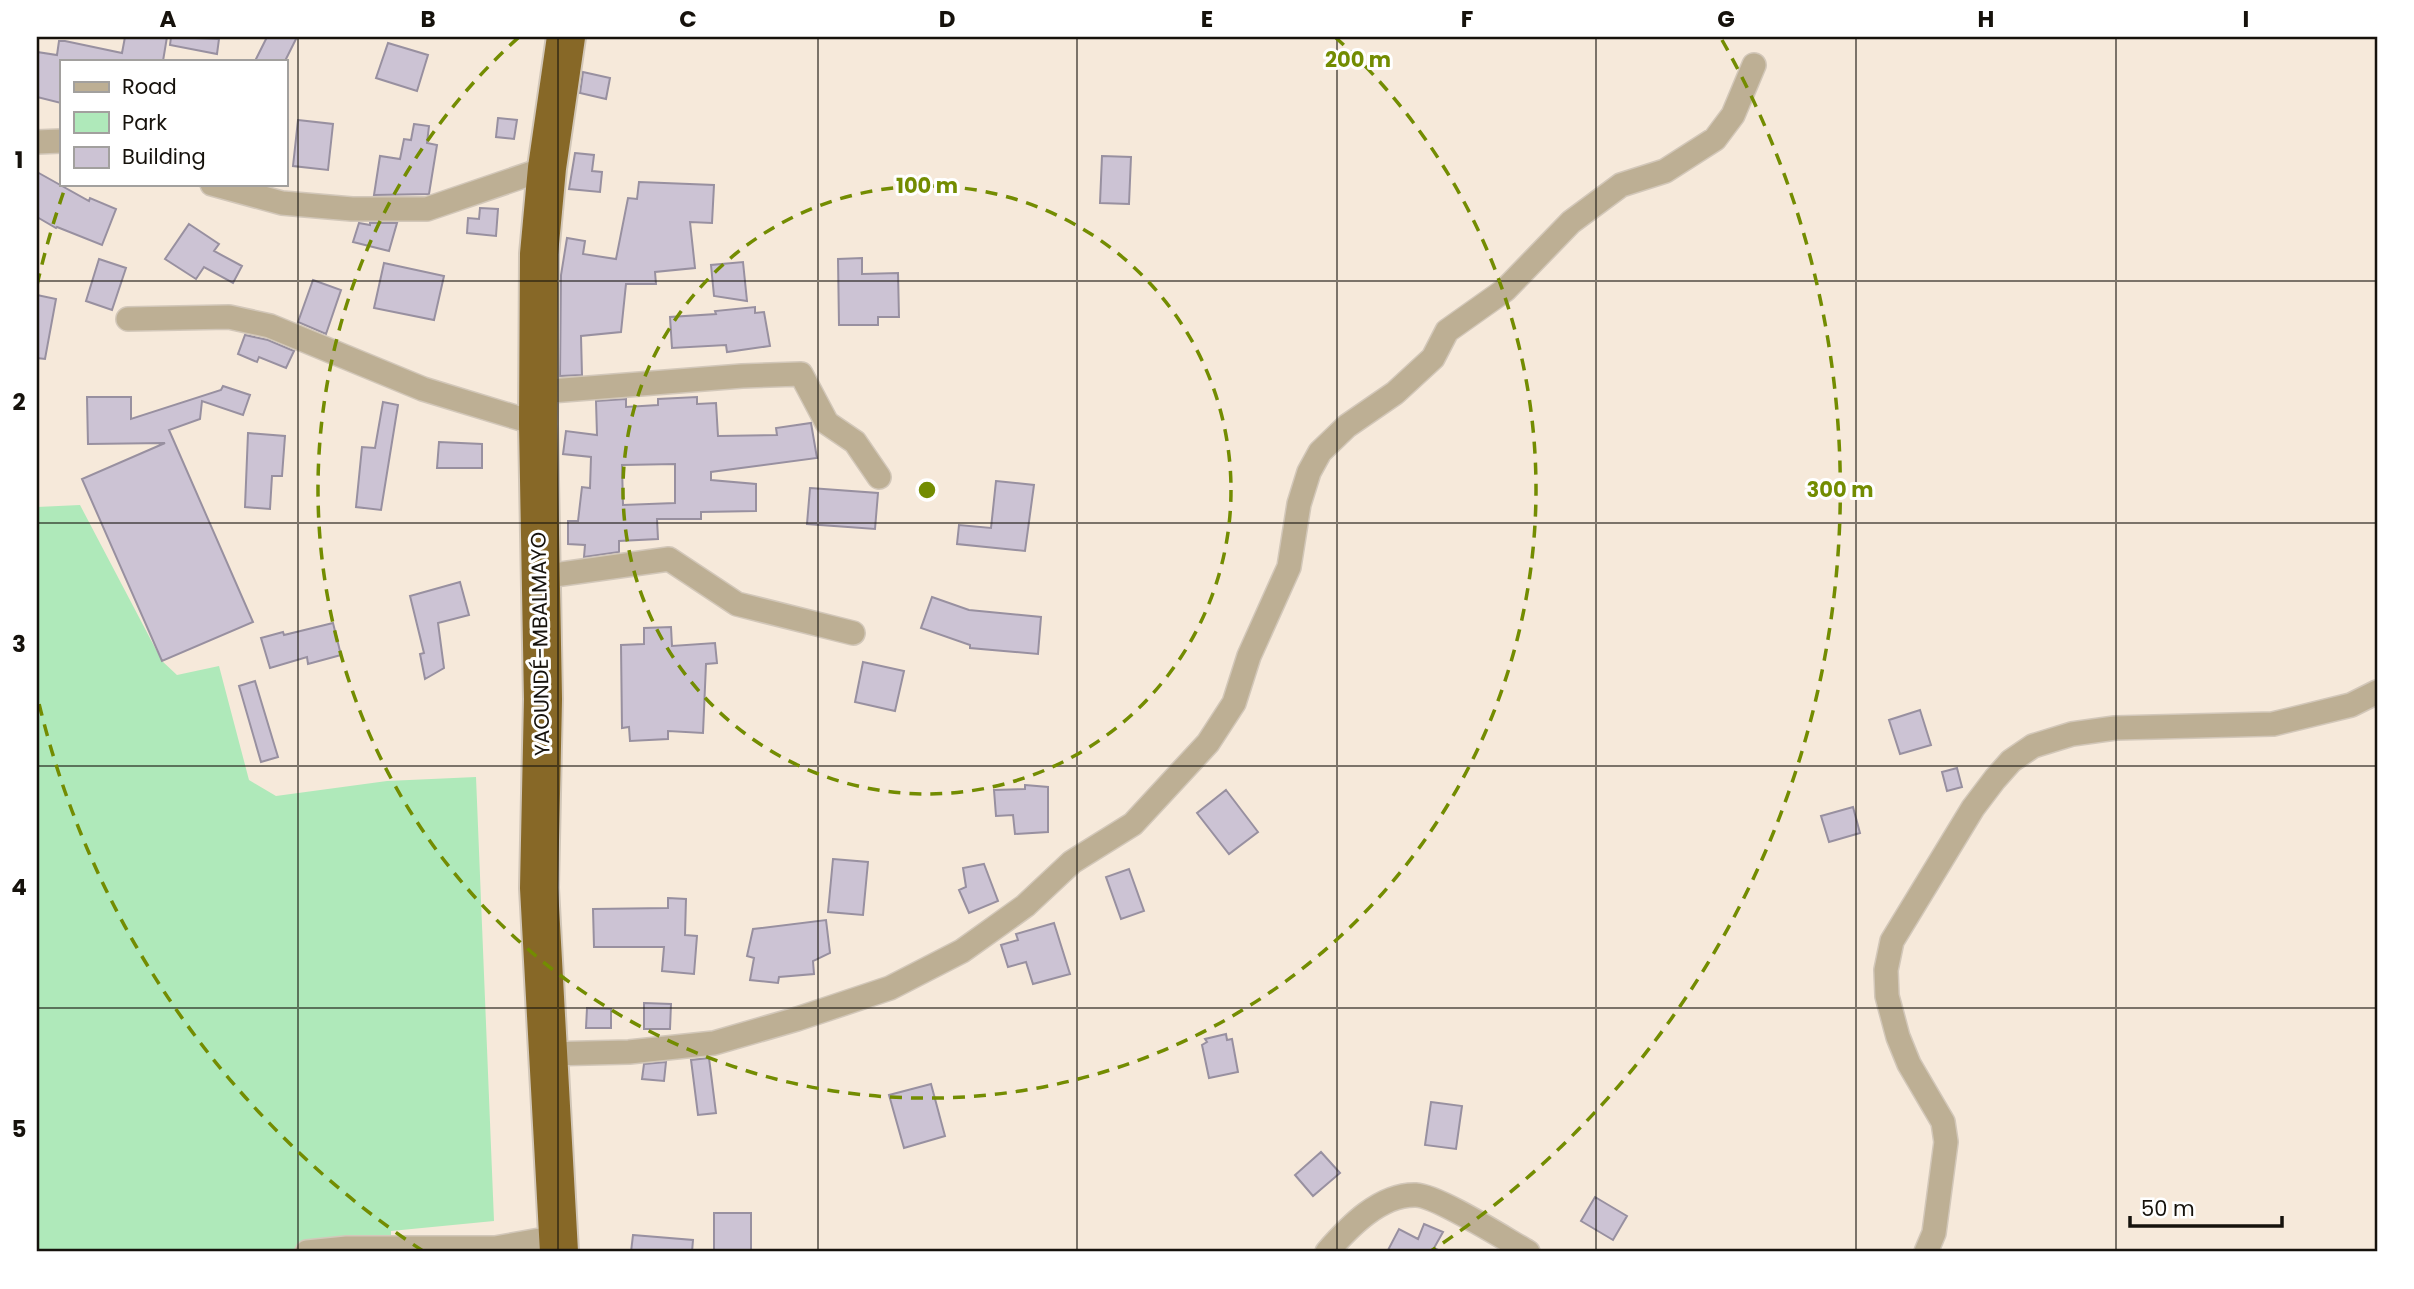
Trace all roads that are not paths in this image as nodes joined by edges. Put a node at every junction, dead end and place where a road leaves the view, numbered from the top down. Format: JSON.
{"nodes":[{"id":1,"x":566,"y":37,"type":"edge"},
{"id":2,"x":1754,"y":65,"type":"dead end"},
{"id":3,"x":60,"y":141,"type":"edge"},
{"id":4,"x":37,"y":142,"type":"edge"},
{"id":5,"x":548,"y":168,"type":"junction"},
{"id":6,"x":219,"y":186,"type":"edge"},
{"id":7,"x":128,"y":319,"type":"dead end"},
{"id":8,"x":538,"y":408,"type":"junction"},
{"id":9,"x":879,"y":477,"type":"dead end"},
{"id":10,"x":540,"y":577,"type":"junction"},
{"id":11,"x":853,"y":634,"type":"dead end"},
{"id":12,"x":2377,"y":692,"type":"edge"},
{"id":13,"x":547,"y":1054,"type":"junction"},
{"id":14,"x":558,"y":1245,"type":"edge"},
{"id":15,"x":307,"y":1252,"type":"edge"},
{"id":16,"x":1327,"y":1252,"type":"edge"},
{"id":17,"x":1528,"y":1252,"type":"edge"},
{"id":18,"x":1926,"y":1252,"type":"edge"}],
"edges":[{"from":1,"to":5,"type":"highway","name":"YAOUNDÉ-MBALMAYO"},
{"from":2,"to":13,"type":"street"},
{"from":3,"to":4,"type":"street"},
{"from":5,"to":6,"type":"street"},
{"from":5,"to":8,"type":"highway","name":"YAOUNDÉ-MBALMAYO"},
{"from":7,"to":8,"type":"street"},
{"from":8,"to":9,"type":"street"},
{"from":8,"to":10,"type":"highway","name":"YAOUNDÉ-MBALMAYO"},
{"from":10,"to":11,"type":"street"},
{"from":10,"to":13,"type":"highway","name":"YAOUNDÉ-MBALMAYO"},
{"from":12,"to":18,"type":"street"},
{"from":13,"to":14,"type":"highway","name":"YAOUNDÉ-MBALMAYO"},
{"from":14,"to":15,"type":"street"},
{"from":16,"to":17,"type":"street"}]}
